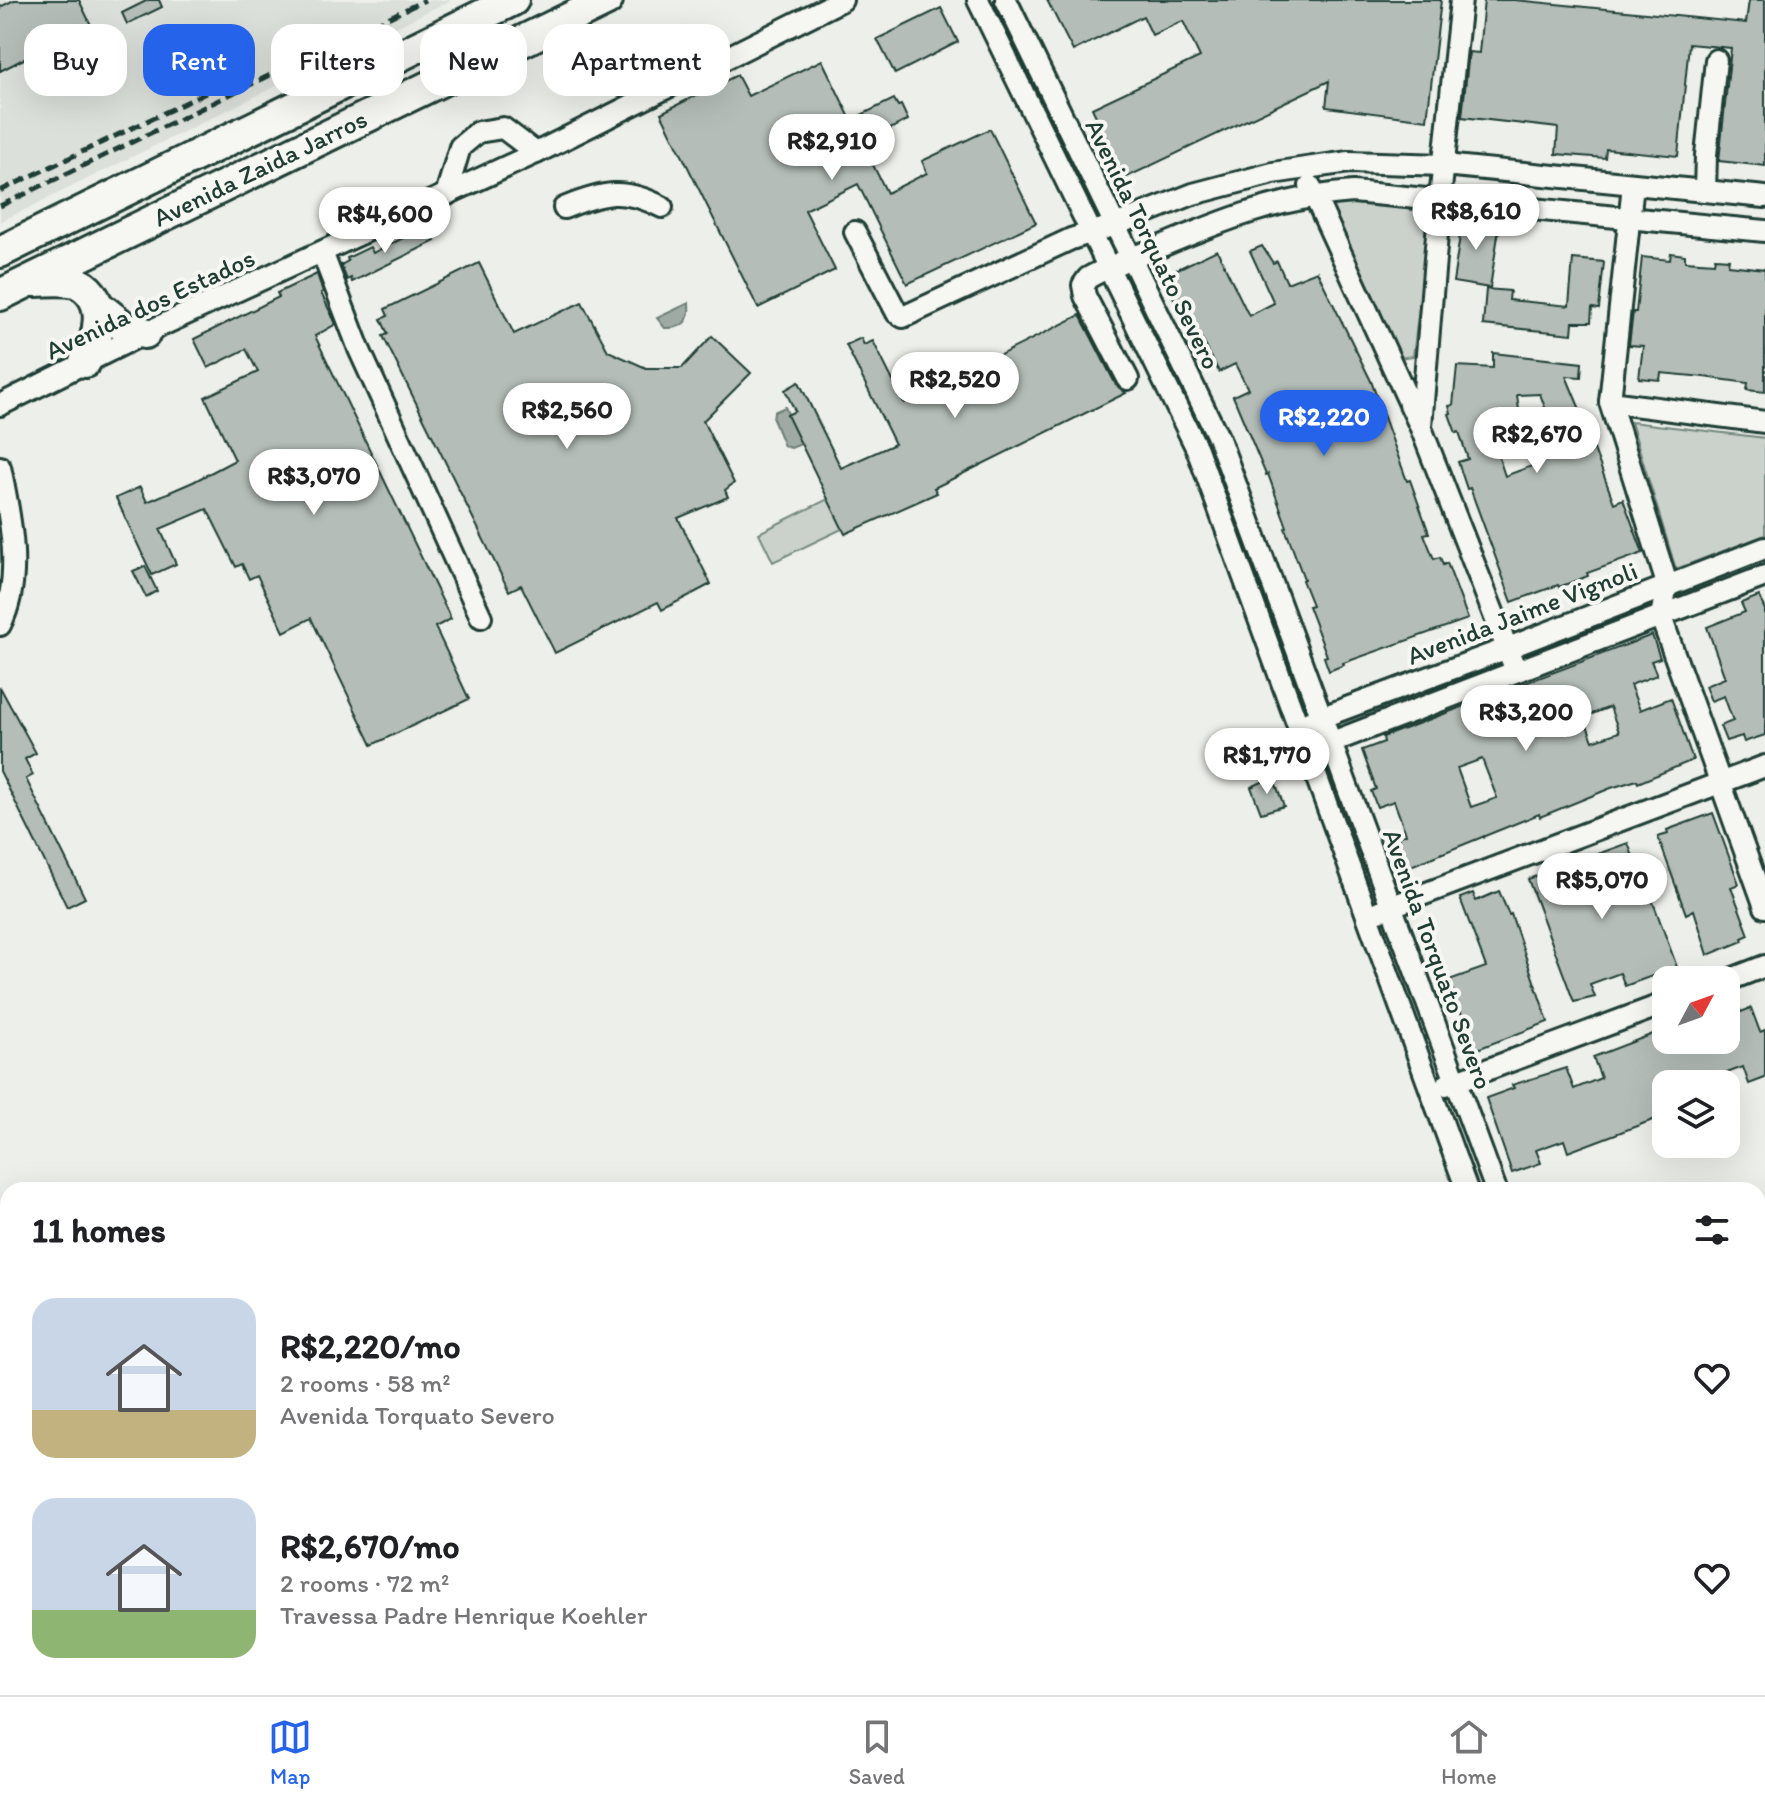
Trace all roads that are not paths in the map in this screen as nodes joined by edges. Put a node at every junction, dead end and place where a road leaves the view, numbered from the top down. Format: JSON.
{"nodes":[{"id":1,"x":513,"y":0,"type":"edge"},
{"id":2,"x":607,"y":0,"type":"edge"},
{"id":3,"x":842,"y":0,"type":"edge"},
{"id":4,"x":978,"y":0,"type":"edge"},
{"id":5,"x":1006,"y":0,"type":"edge"},
{"id":6,"x":1461,"y":0,"type":"edge"},
{"id":7,"x":1716,"y":60,"type":"dead end"},
{"id":8,"x":1047,"y":85,"type":"junction"},
{"id":9,"x":1024,"y":94,"type":"junction"},
{"id":10,"x":536,"y":153,"type":"junction"},
{"id":11,"x":1444,"y":165,"type":"junction"},
{"id":12,"x":1306,"y":168,"type":"junction"},
{"id":13,"x":1633,"y":184,"type":"junction"},
{"id":14,"x":1705,"y":191,"type":"junction"},
{"id":15,"x":446,"y":195,"type":"junction"},
{"id":16,"x":1312,"y":195,"type":"junction"},
{"id":17,"x":1765,"y":197,"type":"edge"},
{"id":18,"x":1440,"y":199,"type":"junction"},
{"id":19,"x":662,"y":207,"type":"dead end"},
{"id":20,"x":564,"y":208,"type":"dead end"},
{"id":21,"x":1630,"y":218,"type":"junction"},
{"id":22,"x":1115,"y":225,"type":"junction"},
{"id":23,"x":1765,"y":231,"type":"edge"},
{"id":24,"x":855,"y":232,"type":"dead end"},
{"id":25,"x":1091,"y":232,"type":"junction"},
{"id":26,"x":0,"y":252,"type":"edge"},
{"id":27,"x":322,"y":252,"type":"junction"},
{"id":28,"x":1131,"y":258,"type":"junction"},
{"id":29,"x":1109,"y":269,"type":"junction"},
{"id":30,"x":28,"y":281,"type":"junction"},
{"id":31,"x":0,"y":295,"type":"edge"},
{"id":32,"x":98,"y":306,"type":"junction"},
{"id":33,"x":145,"y":333,"type":"junction"},
{"id":34,"x":85,"y":362,"type":"junction"},
{"id":35,"x":1128,"y":379,"type":"dead end"},
{"id":36,"x":1610,"y":402,"type":"junction"},
{"id":37,"x":0,"y":405,"type":"edge"},
{"id":38,"x":1765,"y":422,"type":"edge"},
{"id":39,"x":1421,"y":428,"type":"junction"},
{"id":40,"x":0,"y":467,"type":"edge"},
{"id":41,"x":1765,"y":548,"type":"edge"},
{"id":42,"x":1268,"y":572,"type":"junction"},
{"id":43,"x":1765,"y":576,"type":"edge"},
{"id":44,"x":1245,"y":579,"type":"junction"},
{"id":45,"x":1667,"y":584,"type":"junction"},
{"id":46,"x":481,"y":617,"type":"dead end"},
{"id":47,"x":1661,"y":617,"type":"junction"},
{"id":48,"x":0,"y":625,"type":"edge"},
{"id":49,"x":1508,"y":648,"type":"junction"},
{"id":50,"x":1516,"y":671,"type":"junction"},
{"id":51,"x":1322,"y":717,"type":"junction"},
{"id":52,"x":1298,"y":726,"type":"junction"},
{"id":53,"x":1331,"y":743,"type":"junction"},
{"id":54,"x":1308,"y":751,"type":"junction"},
{"id":55,"x":1765,"y":766,"type":"edge"},
{"id":56,"x":1719,"y":784,"type":"junction"},
{"id":57,"x":1391,"y":906,"type":"junction"},
{"id":58,"x":1765,"y":907,"type":"edge"},
{"id":59,"x":1367,"y":915,"type":"junction"},
{"id":60,"x":1765,"y":966,"type":"edge"},
{"id":61,"x":1740,"y":976,"type":"edge"},
{"id":62,"x":1652,"y":1008,"type":"edge"},
{"id":63,"x":1456,"y":1081,"type":"junction"},
{"id":64,"x":1431,"y":1090,"type":"junction"},
{"id":65,"x":1464,"y":1182,"type":"edge"},
{"id":66,"x":1493,"y":1182,"type":"edge"}],
"edges":[{"from":1,"to":26,"type":"highway","name":"Avenida Zaida Jarros"},
{"from":2,"to":30,"type":"highway","name":"Avenida Zaida Jarros"},
{"from":3,"to":10,"type":"street","name":"Avenida dos Estados"},
{"from":4,"to":9,"type":"street","name":"Avenida Torquato Severo"},
{"from":5,"to":8,"type":"street","name":"Avenida Torquato Severo"},
{"from":6,"to":11,"type":"street"},
{"from":7,"to":14,"type":"street"},
{"from":8,"to":9,"type":"street"},
{"from":8,"to":22,"type":"street","name":"Avenida Torquato Severo"},
{"from":9,"to":25,"type":"street","name":"Avenida Torquato Severo"},
{"from":10,"to":15,"type":"street","name":"Avenida dos Estados"},
{"from":10,"to":15,"type":"street"},
{"from":11,"to":12,"type":"street"},
{"from":11,"to":13,"type":"street"},
{"from":11,"to":18,"type":"street"},
{"from":12,"to":16,"type":"street"},
{"from":12,"to":22,"type":"street"},
{"from":13,"to":14,"type":"street"},
{"from":13,"to":21,"type":"street"},
{"from":14,"to":17,"type":"street"},
{"from":15,"to":27,"type":"street","name":"Avenida dos Estados"},
{"from":16,"to":18,"type":"street"},
{"from":16,"to":28,"type":"street"},
{"from":16,"to":39,"type":"street"},
{"from":18,"to":21,"type":"street"},
{"from":18,"to":39,"type":"street"},
{"from":19,"to":20,"type":"street"},
{"from":21,"to":23,"type":"street"},
{"from":21,"to":36,"type":"street"},
{"from":22,"to":25,"type":"street"},
{"from":22,"to":28,"type":"street","name":"Avenida Torquato Severo"},
{"from":24,"to":25,"type":"street"},
{"from":25,"to":29,"type":"street","name":"Avenida Torquato Severo"},
{"from":27,"to":33,"type":"street","name":"Avenida dos Estados"},
{"from":27,"to":46,"type":"street"},
{"from":28,"to":29,"type":"street"},
{"from":28,"to":42,"type":"street","name":"Avenida Torquato Severo"},
{"from":29,"to":35,"type":"street"},
{"from":29,"to":44,"type":"street","name":"Avenida Torquato Severo"},
{"from":30,"to":31,"type":"highway","name":"Avenida Zaida Jarros"},
{"from":30,"to":32,"type":"highway"},
{"from":32,"to":33,"type":"highway"},
{"from":32,"to":34,"type":"highway"},
{"from":33,"to":34,"type":"street","name":"Avenida dos Estados"},
{"from":34,"to":37,"type":"street","name":"Avenida dos Estados"},
{"from":36,"to":38,"type":"street"},
{"from":36,"to":45,"type":"street"},
{"from":39,"to":49,"type":"street"},
{"from":40,"to":48,"type":"street"},
{"from":41,"to":45,"type":"street","name":"Avenida Jaime Vignoli"},
{"from":42,"to":44,"type":"street"},
{"from":42,"to":51,"type":"street","name":"Avenida Torquato Severo"},
{"from":43,"to":47,"type":"street","name":"Avenida Jaime Vignoli"},
{"from":44,"to":52,"type":"street","name":"Avenida Torquato Severo"},
{"from":45,"to":47,"type":"street"},
{"from":45,"to":49,"type":"street","name":"Avenida Jaime Vignoli"},
{"from":47,"to":50,"type":"street","name":"Avenida Jaime Vignoli"},
{"from":47,"to":56,"type":"street"},
{"from":49,"to":50,"type":"street"},
{"from":49,"to":51,"type":"street","name":"Avenida Jaime Vignoli"},
{"from":50,"to":53,"type":"street","name":"Avenida Jaime Vignoli"},
{"from":51,"to":52,"type":"street","name":"Avenida Jaime Vignoli"},
{"from":51,"to":53,"type":"street","name":"Avenida Torquato Severo"},
{"from":52,"to":54,"type":"street","name":"Avenida Torquato Severo"},
{"from":53,"to":54,"type":"street","name":"Avenida Jaime Vignoli"},
{"from":53,"to":57,"type":"street","name":"Avenida Torquato Severo"},
{"from":54,"to":59,"type":"street","name":"Avenida Torquato Severo"},
{"from":55,"to":56,"type":"street"},
{"from":56,"to":57,"type":"street"},
{"from":56,"to":58,"type":"street"},
{"from":57,"to":59,"type":"street"},
{"from":57,"to":63,"type":"street","name":"Avenida Torquato Severo"},
{"from":59,"to":64,"type":"street","name":"Avenida Torquato Severo"},
{"from":60,"to":61,"type":"street"},
{"from":62,"to":63,"type":"street"},
{"from":63,"to":64,"type":"street"},
{"from":63,"to":66,"type":"street","name":"Avenida Torquato Severo"},
{"from":64,"to":65,"type":"street","name":"Avenida Torquato Severo"}]}
